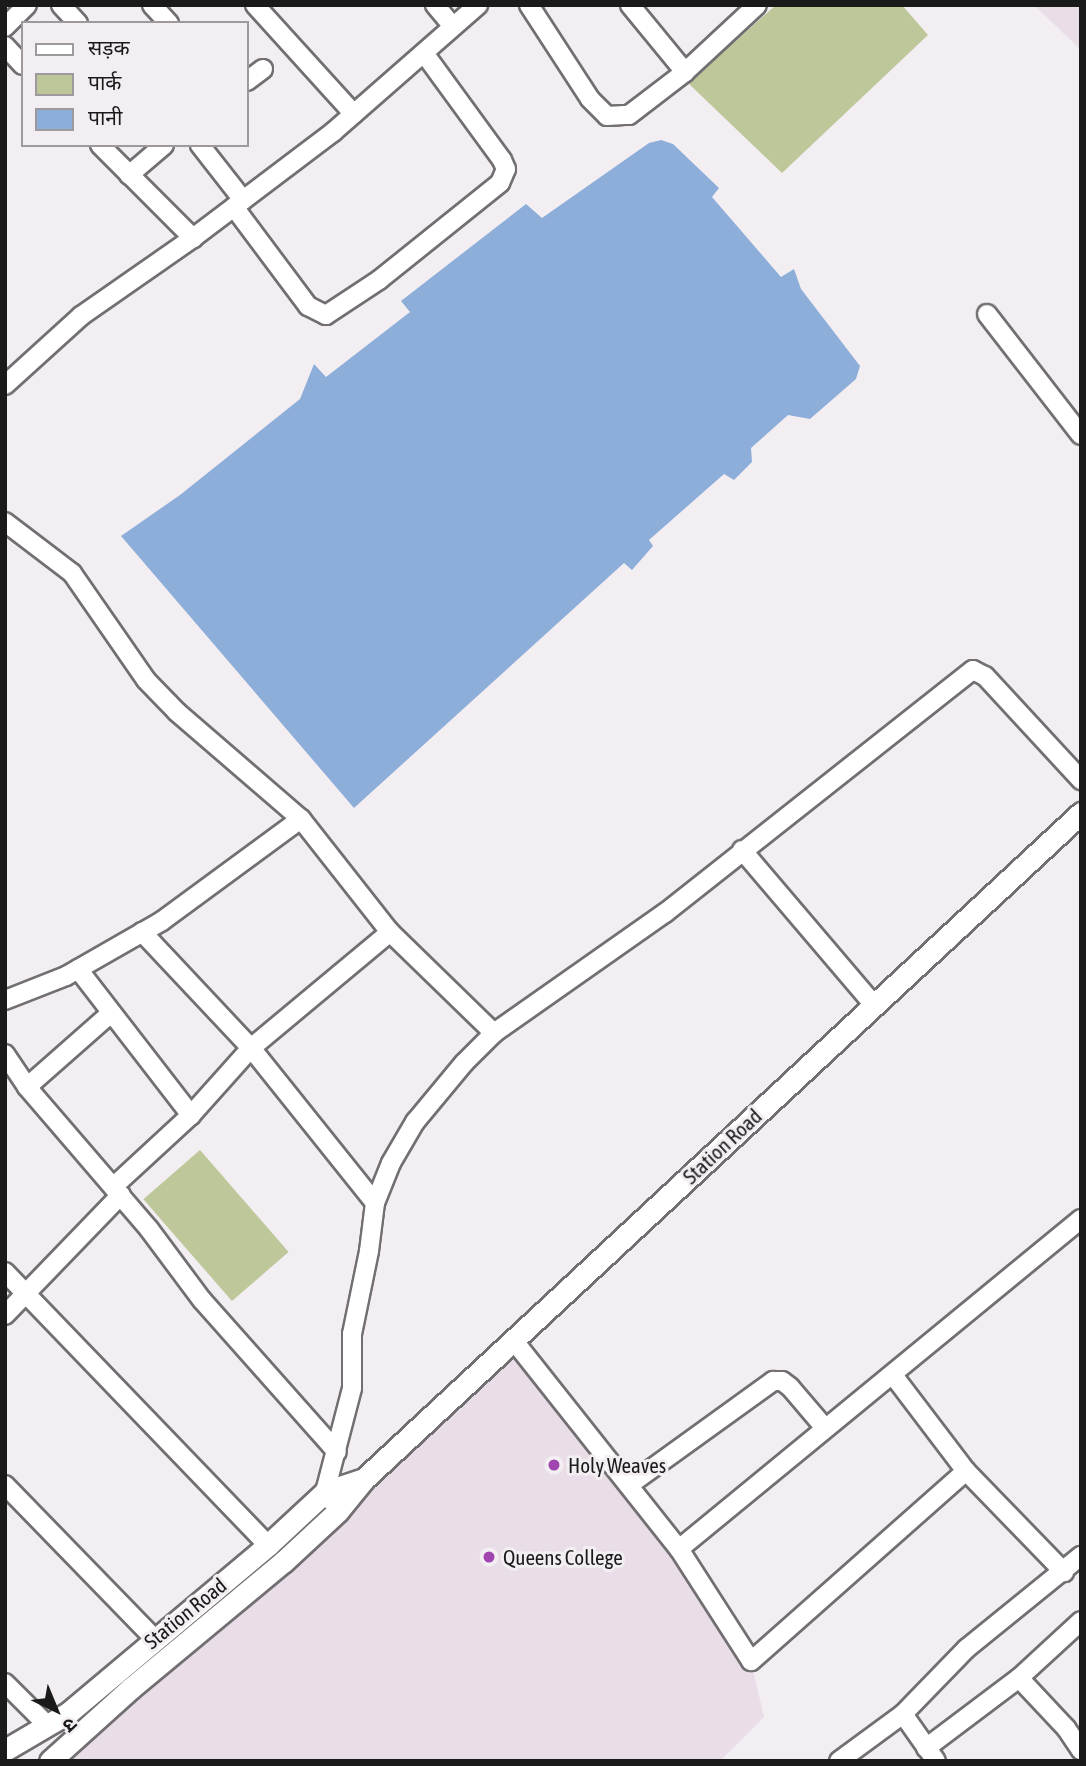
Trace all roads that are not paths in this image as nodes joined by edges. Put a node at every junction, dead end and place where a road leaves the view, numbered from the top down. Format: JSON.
{"nodes":[{"id":1,"x":27,"y":5,"type":"edge"},
{"id":2,"x":61,"y":5,"type":"edge"},
{"id":3,"x":152,"y":5,"type":"edge"},
{"id":4,"x":255,"y":5,"type":"edge"},
{"id":5,"x":435,"y":5,"type":"edge"},
{"id":6,"x":478,"y":5,"type":"edge"},
{"id":7,"x":529,"y":5,"type":"edge"},
{"id":8,"x":630,"y":5,"type":"edge"},
{"id":9,"x":757,"y":5,"type":"edge"},
{"id":10,"x":76,"y":21,"type":"edge"},
{"id":11,"x":167,"y":21,"type":"edge"},
{"id":12,"x":452,"y":25,"type":"junction"},
{"id":13,"x":5,"y":27,"type":"edge"},
{"id":14,"x":5,"y":47,"type":"edge"},
{"id":15,"x":424,"y":53,"type":"junction"},
{"id":16,"x":21,"y":63,"type":"edge"},
{"id":17,"x":263,"y":69,"type":"dead end"},
{"id":18,"x":685,"y":72,"type":"junction"},
{"id":19,"x":248,"y":80,"type":"edge"},
{"id":20,"x":355,"y":114,"type":"junction"},
{"id":21,"x":102,"y":147,"type":"edge"},
{"id":22,"x":162,"y":147,"type":"edge"},
{"id":23,"x":201,"y":147,"type":"edge"},
{"id":24,"x":129,"y":175,"type":"junction"},
{"id":25,"x":238,"y":203,"type":"junction"},
{"id":26,"x":192,"y":238,"type":"junction"},
{"id":27,"x":987,"y":314,"type":"dead end"},
{"id":28,"x":5,"y":385,"type":"edge"},
{"id":29,"x":1081,"y":435,"type":"edge"},
{"id":30,"x":5,"y":522,"type":"edge"},
{"id":31,"x":1081,"y":780,"type":"edge"},
{"id":32,"x":1081,"y":813,"type":"edge"},
{"id":33,"x":301,"y":819,"type":"junction"},
{"id":34,"x":742,"y":850,"type":"junction"},
{"id":35,"x":142,"y":932,"type":"junction"},
{"id":36,"x":390,"y":932,"type":"junction"},
{"id":37,"x":78,"y":969,"type":"junction"},
{"id":38,"x":5,"y":1000,"type":"edge"},
{"id":39,"x":873,"y":1004,"type":"junction"},
{"id":40,"x":111,"y":1013,"type":"junction"},
{"id":41,"x":494,"y":1033,"type":"junction"},
{"id":42,"x":251,"y":1048,"type":"junction"},
{"id":43,"x":5,"y":1054,"type":"edge"},
{"id":44,"x":27,"y":1087,"type":"junction"},
{"id":45,"x":191,"y":1115,"type":"junction"},
{"id":46,"x":117,"y":1191,"type":"junction"},
{"id":47,"x":375,"y":1203,"type":"junction"},
{"id":48,"x":1081,"y":1219,"type":"edge"},
{"id":49,"x":5,"y":1272,"type":"edge"},
{"id":50,"x":25,"y":1295,"type":"junction"},
{"id":51,"x":5,"y":1315,"type":"edge"},
{"id":52,"x":514,"y":1341,"type":"junction"},
{"id":53,"x":893,"y":1375,"type":"junction"},
{"id":54,"x":825,"y":1428,"type":"junction"},
{"id":55,"x":337,"y":1452,"type":"junction"},
{"id":56,"x":966,"y":1471,"type":"junction"},
{"id":57,"x":364,"y":1479,"type":"junction"},
{"id":58,"x":5,"y":1485,"type":"edge"},
{"id":59,"x":629,"y":1485,"type":"junction"},
{"id":60,"x":325,"y":1492,"type":"junction"},
{"id":61,"x":338,"y":1511,"type":"junction"},
{"id":62,"x":268,"y":1545,"type":"junction"},
{"id":63,"x":680,"y":1549,"type":"junction"},
{"id":64,"x":1081,"y":1556,"type":"edge"},
{"id":65,"x":1064,"y":1572,"type":"junction"},
{"id":66,"x":1081,"y":1621,"type":"edge"},
{"id":67,"x":154,"y":1638,"type":"junction"},
{"id":68,"x":1019,"y":1678,"type":"junction"},
{"id":69,"x":5,"y":1684,"type":"edge"},
{"id":70,"x":903,"y":1714,"type":"junction"},
{"id":71,"x":1081,"y":1717,"type":"edge"},
{"id":72,"x":47,"y":1725,"type":"junction"},
{"id":73,"x":1066,"y":1728,"type":"junction"},
{"id":74,"x":5,"y":1750,"type":"edge"},
{"id":75,"x":1081,"y":1750,"type":"edge"},
{"id":76,"x":931,"y":1754,"type":"edge"},
{"id":77,"x":50,"y":1761,"type":"edge"},
{"id":78,"x":839,"y":1761,"type":"edge"}],
"edges":[{"from":1,"to":13,"type":"street"},
{"from":2,"to":10,"type":"street"},
{"from":3,"to":11,"type":"street"},
{"from":4,"to":20,"type":"street"},
{"from":5,"to":12,"type":"street"},
{"from":6,"to":12,"type":"street"},
{"from":7,"to":18,"type":"street"},
{"from":8,"to":18,"type":"street"},
{"from":9,"to":18,"type":"street"},
{"from":12,"to":15,"type":"street"},
{"from":14,"to":16,"type":"street"},
{"from":15,"to":20,"type":"street"},
{"from":15,"to":25,"type":"street"},
{"from":17,"to":19,"type":"street"},
{"from":20,"to":25,"type":"street"},
{"from":21,"to":24,"type":"street"},
{"from":22,"to":24,"type":"street"},
{"from":23,"to":25,"type":"street"},
{"from":24,"to":26,"type":"street"},
{"from":25,"to":26,"type":"street"},
{"from":26,"to":28,"type":"street"},
{"from":27,"to":29,"type":"street"},
{"from":30,"to":33,"type":"street"},
{"from":31,"to":34,"type":"street"},
{"from":32,"to":39,"type":"street","name":"Station Road"},
{"from":33,"to":35,"type":"street"},
{"from":33,"to":36,"type":"street"},
{"from":34,"to":39,"type":"street"},
{"from":34,"to":41,"type":"street"},
{"from":35,"to":37,"type":"street"},
{"from":35,"to":42,"type":"street"},
{"from":36,"to":41,"type":"street"},
{"from":36,"to":42,"type":"street"},
{"from":37,"to":38,"type":"street"},
{"from":37,"to":40,"type":"street"},
{"from":39,"to":52,"type":"street","name":"Station Road"},
{"from":40,"to":44,"type":"street"},
{"from":40,"to":45,"type":"street"},
{"from":41,"to":47,"type":"street"},
{"from":42,"to":45,"type":"street"},
{"from":42,"to":47,"type":"street"},
{"from":43,"to":44,"type":"street"},
{"from":44,"to":46,"type":"street"},
{"from":45,"to":46,"type":"street"},
{"from":46,"to":50,"type":"street"},
{"from":46,"to":55,"type":"street"},
{"from":47,"to":55,"type":"street"},
{"from":48,"to":53,"type":"street"},
{"from":49,"to":50,"type":"street"},
{"from":50,"to":51,"type":"street"},
{"from":50,"to":62,"type":"street"},
{"from":52,"to":57,"type":"street","name":"Station Road"},
{"from":52,"to":59,"type":"street"},
{"from":53,"to":54,"type":"street"},
{"from":53,"to":56,"type":"street"},
{"from":54,"to":59,"type":"street"},
{"from":54,"to":63,"type":"street"},
{"from":55,"to":60,"type":"street"},
{"from":56,"to":63,"type":"street"},
{"from":56,"to":65,"type":"street"},
{"from":57,"to":60,"type":"street","name":"Station Road"},
{"from":57,"to":61,"type":"street","name":"Station Road"},
{"from":58,"to":67,"type":"street"},
{"from":59,"to":63,"type":"street"},
{"from":60,"to":61,"type":"street"},
{"from":60,"to":62,"type":"street","name":"Station Road"},
{"from":61,"to":77,"type":"street","name":"Station Road"},
{"from":62,"to":67,"type":"street","name":"Station Road"},
{"from":64,"to":65,"type":"street"},
{"from":65,"to":70,"type":"street"},
{"from":66,"to":68,"type":"street"},
{"from":67,"to":72,"type":"street","name":"Station Road"},
{"from":68,"to":73,"type":"street"},
{"from":68,"to":76,"type":"street"},
{"from":69,"to":72,"type":"street"},
{"from":70,"to":76,"type":"street"},
{"from":70,"to":78,"type":"street"},
{"from":71,"to":73,"type":"street"},
{"from":72,"to":74,"type":"street","name":"Station Road"},
{"from":73,"to":75,"type":"street"}]}
